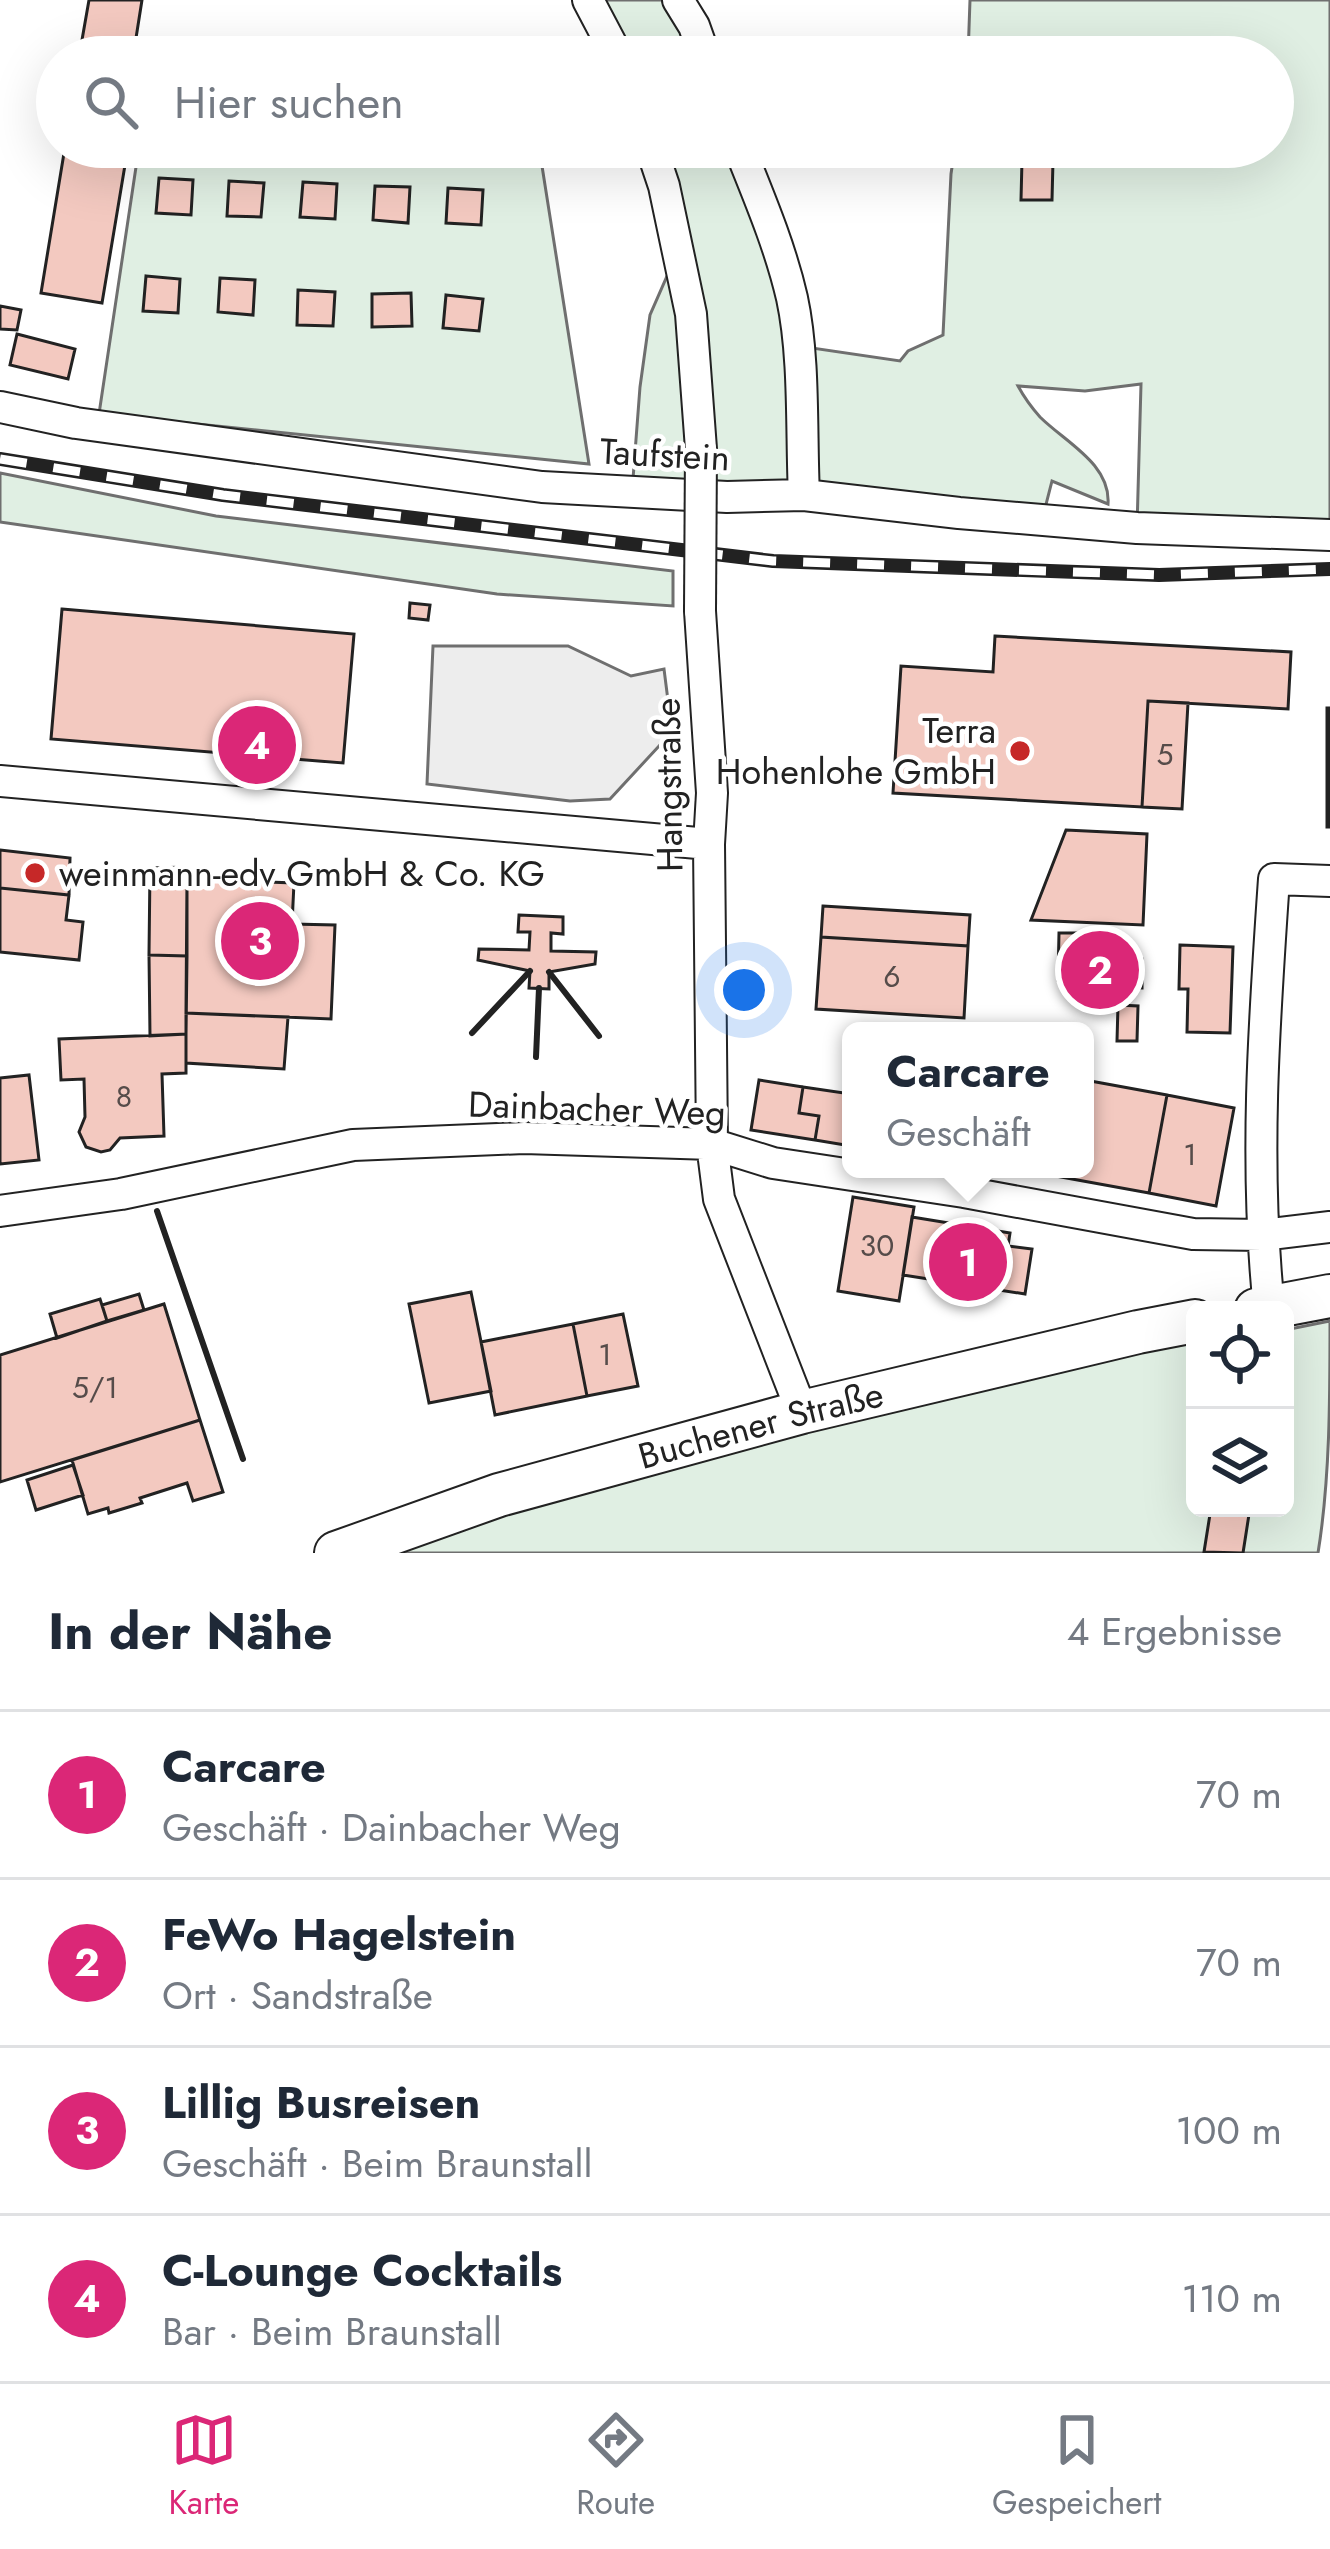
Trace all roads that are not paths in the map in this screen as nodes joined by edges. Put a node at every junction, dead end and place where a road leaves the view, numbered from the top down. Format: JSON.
{"nodes":[{"id":1,"x":587,"y":0,"type":"edge"},
{"id":2,"x":678,"y":0,"type":"edge"},
{"id":3,"x":607,"y":36,"type":"edge"},
{"id":4,"x":698,"y":36,"type":"edge"},
{"id":5,"x":658,"y":168,"type":"edge"},
{"id":6,"x":747,"y":168,"type":"edge"},
{"id":7,"x":0,"y":407,"type":"edge"},
{"id":8,"x":804,"y":495,"type":"junction"},
{"id":9,"x":1330,"y":535,"type":"edge"},
{"id":10,"x":0,"y":781,"type":"edge"},
{"id":11,"x":709,"y":844,"type":"junction"},
{"id":12,"x":1330,"y":881,"type":"edge"},
{"id":13,"x":712,"y":1144,"type":"junction"},
{"id":14,"x":842,"y":1173,"type":"edge"},
{"id":15,"x":872,"y":1178,"type":"edge"},
{"id":16,"x":0,"y":1211,"type":"edge"},
{"id":17,"x":1330,"y":1227,"type":"edge"},
{"id":18,"x":1262,"y":1235,"type":"junction"},
{"id":19,"x":1330,"y":1296,"type":"edge"},
{"id":20,"x":1263,"y":1301,"type":"edge"},
{"id":21,"x":1294,"y":1303,"type":"edge"},
{"id":22,"x":1186,"y":1323,"type":"edge"},
{"id":23,"x":802,"y":1412,"type":"junction"},
{"id":24,"x":336,"y":1553,"type":"edge"}],
"edges":[{"from":1,"to":3,"type":"street"},
{"from":2,"to":4,"type":"street"},
{"from":5,"to":11,"type":"street","name":"Hangstraße","bridge":true},
{"from":6,"to":8,"type":"street"},
{"from":7,"to":8,"type":"street","name":"Taufstein"},
{"from":8,"to":9,"type":"street","name":"Taufstein"},
{"from":10,"to":11,"type":"street"},
{"from":11,"to":13,"type":"street","name":"Hangstraße"},
{"from":12,"to":18,"type":"street"},
{"from":13,"to":14,"type":"street","name":"Dainbacher Weg"},
{"from":13,"to":16,"type":"street","name":"Dainbacher Weg"},
{"from":13,"to":23,"type":"street","name":"Hangstraße"},
{"from":15,"to":18,"type":"street","name":"Dainbacher Weg"},
{"from":17,"to":18,"type":"street"},
{"from":18,"to":20,"type":"street"},
{"from":19,"to":21,"type":"main road"},
{"from":22,"to":23,"type":"main road","name":"Buchener Straße"},
{"from":23,"to":24,"type":"main road","name":"Buchener Straße"}]}
